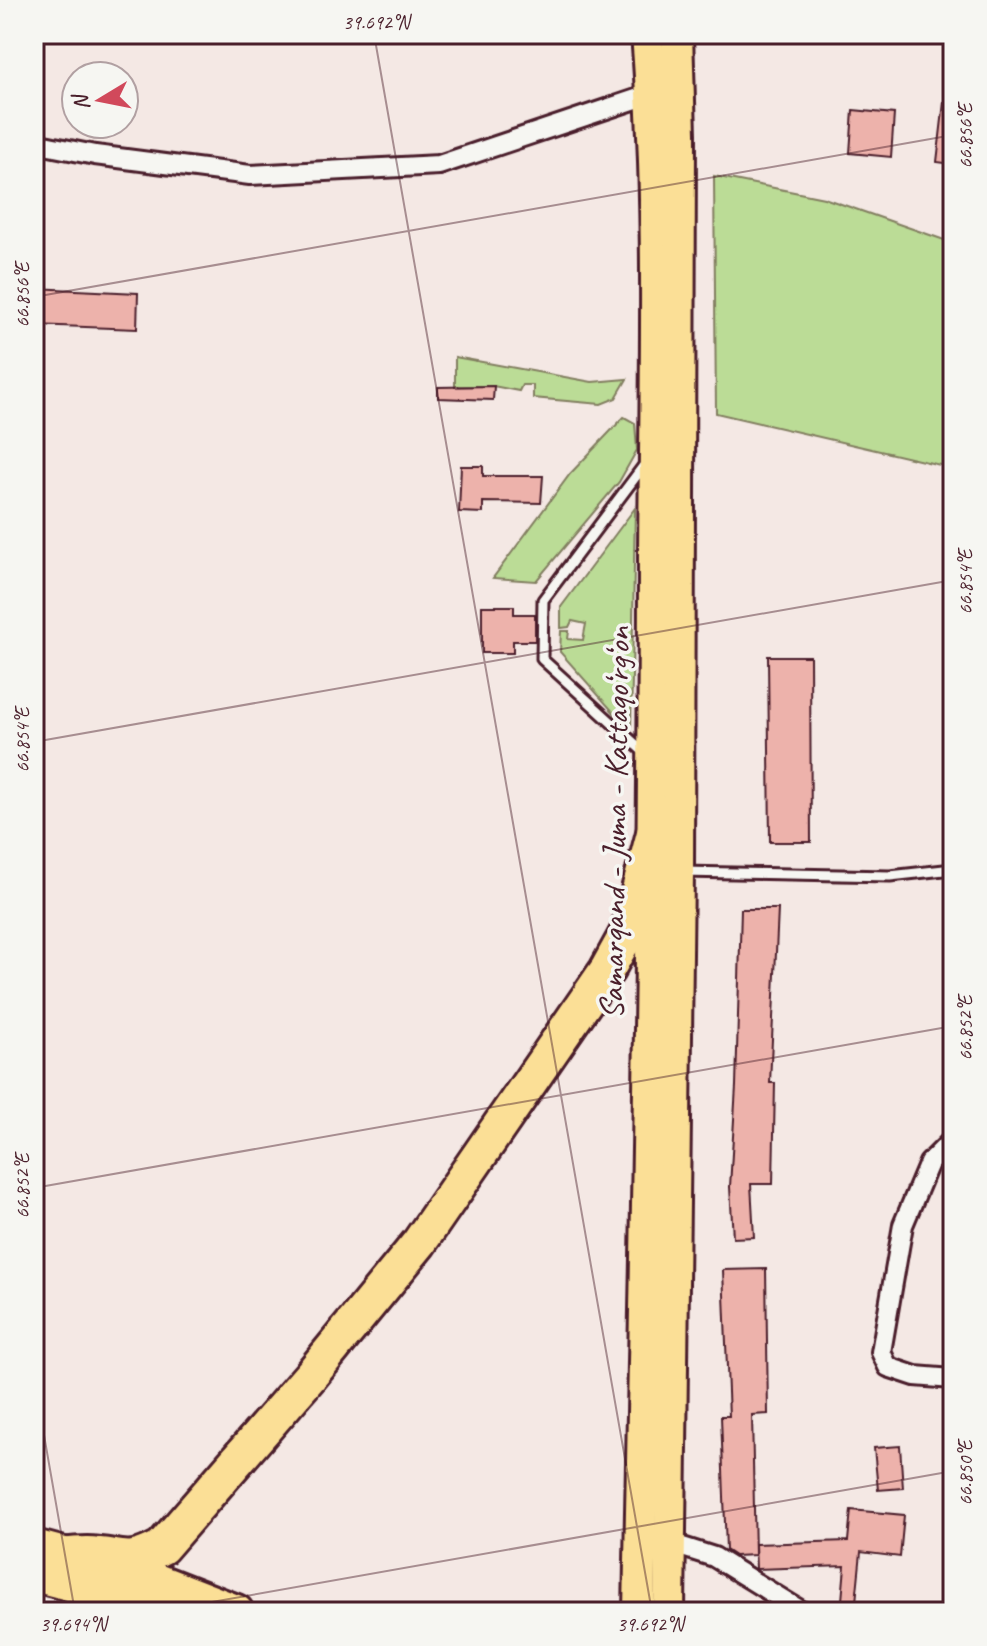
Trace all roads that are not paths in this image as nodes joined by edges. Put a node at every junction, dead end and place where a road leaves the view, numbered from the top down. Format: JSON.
{"nodes":[{"id":1,"x":647,"y":34,"type":"edge"},
{"id":2,"x":677,"y":34,"type":"edge"},
{"id":3,"x":651,"y":94,"type":"junction"},
{"id":4,"x":34,"y":143,"type":"edge"},
{"id":5,"x":655,"y":452,"type":"junction"},
{"id":6,"x":654,"y":762,"type":"junction"},
{"id":7,"x":654,"y":833,"type":"junction"},
{"id":8,"x":953,"y":869,"type":"edge"},
{"id":9,"x":678,"y":872,"type":"junction"},
{"id":10,"x":953,"y":1139,"type":"edge"},
{"id":11,"x":953,"y":1379,"type":"edge"},
{"id":12,"x":670,"y":1543,"type":"junction"},
{"id":13,"x":43,"y":1559,"type":"edge"},
{"id":14,"x":151,"y":1604,"type":"edge"},
{"id":15,"x":236,"y":1612,"type":"edge"},
{"id":16,"x":639,"y":1612,"type":"edge"},
{"id":17,"x":669,"y":1612,"type":"edge"},
{"id":18,"x":803,"y":1612,"type":"edge"}],
"edges":[{"from":1,"to":3,"type":"main road","name":"Samarqand - Juma - Kattaqo‘rg‘on"},
{"from":2,"to":9,"type":"main road","name":"Samarqand - Juma - Kattaqo‘rg‘on"},
{"from":3,"to":4,"type":"street"},
{"from":3,"to":5,"type":"main road","name":"Samarqand - Juma - Kattaqo‘rg‘on"},
{"from":5,"to":6,"type":"main road","name":"Samarqand - Juma - Kattaqo‘rg‘on"},
{"from":5,"to":6,"type":"lane"},
{"from":6,"to":7,"type":"main road","name":"Samarqand - Juma - Kattaqo‘rg‘on"},
{"from":7,"to":13,"type":"highway"},
{"from":7,"to":16,"type":"main road","name":"Samarqand - Juma - Kattaqo‘rg‘on"},
{"from":8,"to":9,"type":"lane"},
{"from":9,"to":12,"type":"main road","name":"Samarqand - Juma - Kattaqo‘rg‘on"},
{"from":10,"to":11,"type":"street"},
{"from":12,"to":17,"type":"main road","name":"Samarqand - Juma - Kattaqo‘rg‘on"},
{"from":12,"to":18,"type":"street"},
{"from":13,"to":14,"type":"highway"},
{"from":13,"to":14,"type":"highway"},
{"from":14,"to":15,"type":"highway"}]}
